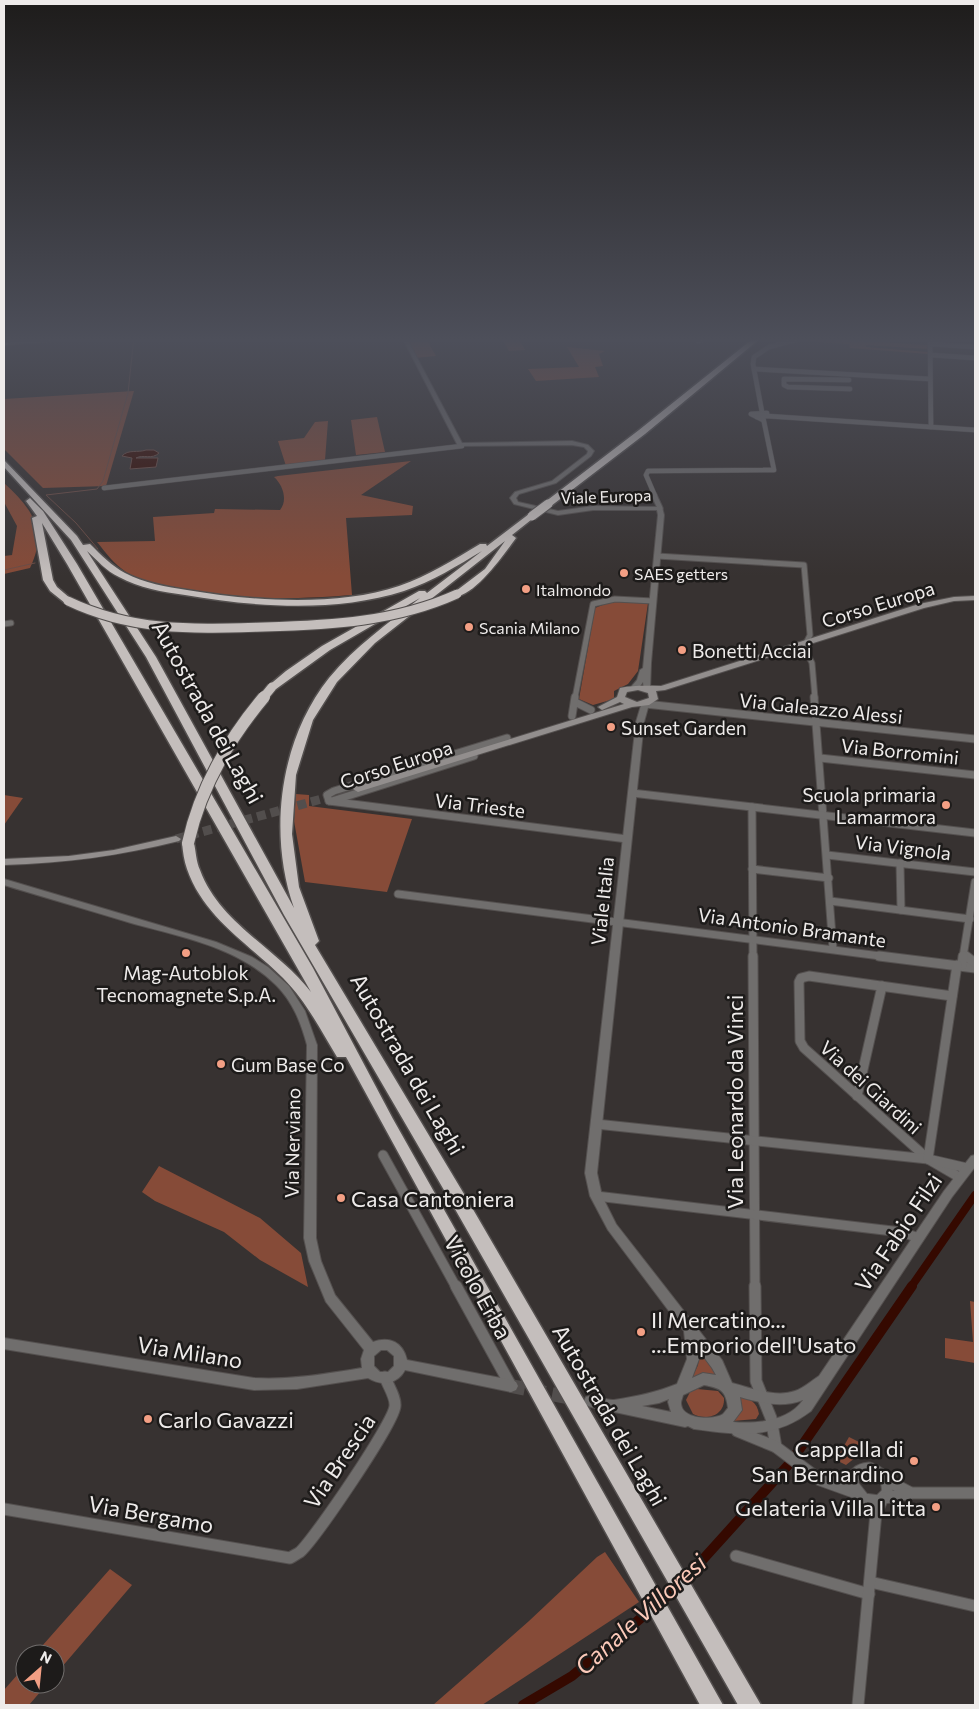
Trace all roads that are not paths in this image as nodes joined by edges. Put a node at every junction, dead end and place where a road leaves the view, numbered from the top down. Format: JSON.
{"nodes":[{"id":1,"x":444,"y":417,"type":"edge"},
{"id":2,"x":654,"y":417,"type":"edge"},
{"id":3,"x":659,"y":417,"type":"edge"},
{"id":4,"x":765,"y":417,"type":"edge"},
{"id":5,"x":779,"y":417,"type":"edge"},
{"id":6,"x":931,"y":417,"type":"edge"},
{"id":7,"x":931,"y":427,"type":"junction"},
{"id":8,"x":975,"y":430,"type":"edge"},
{"id":9,"x":462,"y":446,"type":"junction"},
{"id":10,"x":6,"y":467,"type":"edge"},
{"id":11,"x":104,"y":488,"type":"dead end"},
{"id":12,"x":26,"y":497,"type":"junction"},
{"id":13,"x":547,"y":504,"type":"junction"},
{"id":14,"x":660,"y":508,"type":"junction"},
{"id":15,"x":532,"y":516,"type":"junction"},
{"id":16,"x":482,"y":546,"type":"junction"},
{"id":17,"x":657,"y":556,"type":"junction"},
{"id":18,"x":975,"y":600,"type":"edge"},
{"id":19,"x":653,"y":601,"type":"junction"},
{"id":20,"x":11,"y":623,"type":"dead end"},
{"id":21,"x":4,"y":624,"type":"edge"},
{"id":22,"x":805,"y":646,"type":"junction"},
{"id":23,"x":647,"y":663,"type":"junction"},
{"id":24,"x":635,"y":687,"type":"junction"},
{"id":25,"x":647,"y":689,"type":"junction"},
{"id":26,"x":620,"y":698,"type":"junction"},
{"id":27,"x":654,"y":698,"type":"junction"},
{"id":28,"x":575,"y":702,"type":"junction"},
{"id":29,"x":633,"y":704,"type":"junction"},
{"id":30,"x":645,"y":704,"type":"junction"},
{"id":31,"x":663,"y":706,"type":"junction"},
{"id":32,"x":591,"y":710,"type":"junction"},
{"id":33,"x":572,"y":716,"type":"junction"},
{"id":34,"x":640,"y":722,"type":"junction"},
{"id":35,"x":816,"y":723,"type":"junction"},
{"id":36,"x":975,"y":739,"type":"edge"},
{"id":37,"x":509,"y":740,"type":"junction"},
{"id":38,"x":820,"y":758,"type":"junction"},
{"id":39,"x":975,"y":775,"type":"edge"},
{"id":40,"x":356,"y":789,"type":"junction"},
{"id":41,"x":632,"y":794,"type":"junction"},
{"id":42,"x":329,"y":801,"type":"joint"},
{"id":43,"x":752,"y":807,"type":"junction"},
{"id":44,"x":824,"y":816,"type":"junction"},
{"id":45,"x":975,"y":833,"type":"edge"},
{"id":46,"x":627,"y":839,"type":"junction"},
{"id":47,"x":182,"y":841,"type":"junction"},
{"id":48,"x":827,"y":855,"type":"junction"},
{"id":49,"x":900,"y":863,"type":"junction"},
{"id":50,"x":4,"y":864,"type":"edge"},
{"id":51,"x":752,"y":869,"type":"junction"},
{"id":52,"x":975,"y":872,"type":"edge"},
{"id":53,"x":828,"y":878,"type":"junction"},
{"id":54,"x":4,"y":882,"type":"edge"},
{"id":55,"x":975,"y":882,"type":"edge"},
{"id":56,"x":398,"y":894,"type":"dead end"},
{"id":57,"x":830,"y":901,"type":"junction"},
{"id":58,"x":901,"y":910,"type":"junction"},
{"id":59,"x":970,"y":919,"type":"junction"},
{"id":60,"x":618,"y":920,"type":"junction"},
{"id":61,"x":753,"y":938,"type":"junction"},
{"id":62,"x":834,"y":949,"type":"junction"},
{"id":63,"x":964,"y":955,"type":"junction"},
{"id":64,"x":975,"y":962,"type":"edge"},
{"id":65,"x":960,"y":965,"type":"junction"},
{"id":66,"x":322,"y":966,"type":"junction"},
{"id":67,"x":975,"y":968,"type":"edge"},
{"id":68,"x":882,"y":986,"type":"junction"},
{"id":69,"x":952,"y":996,"type":"junction"},
{"id":70,"x":857,"y":1096,"type":"junction"},
{"id":71,"x":386,"y":1120,"type":"junction"},
{"id":72,"x":597,"y":1121,"type":"junction"},
{"id":73,"x":753,"y":1142,"type":"junction"},
{"id":74,"x":594,"y":1144,"type":"joint"},
{"id":75,"x":383,"y":1155,"type":"dead end"},
{"id":76,"x":928,"y":1159,"type":"junction"},
{"id":77,"x":967,"y":1168,"type":"edge"},
{"id":78,"x":592,"y":1180,"type":"joint"},
{"id":79,"x":596,"y":1196,"type":"junction"},
{"id":80,"x":755,"y":1216,"type":"junction"},
{"id":81,"x":919,"y":1238,"type":"junction"},
{"id":82,"x":690,"y":1332,"type":"junction"},
{"id":83,"x":4,"y":1344,"type":"edge"},
{"id":84,"x":372,"y":1350,"type":"junction"},
{"id":85,"x":402,"y":1364,"type":"junction"},
{"id":86,"x":369,"y":1372,"type":"junction"},
{"id":87,"x":385,"y":1377,"type":"junction"},
{"id":88,"x":825,"y":1380,"type":"junction"},
{"id":89,"x":511,"y":1386,"type":"joint"},
{"id":90,"x":728,"y":1387,"type":"junction"},
{"id":91,"x":681,"y":1388,"type":"junction"},
{"id":92,"x":762,"y":1396,"type":"junction"},
{"id":93,"x":591,"y":1401,"type":"dead end"},
{"id":94,"x":611,"y":1405,"type":"junction"},
{"id":95,"x":690,"y":1422,"type":"junction"},
{"id":96,"x":712,"y":1424,"type":"junction"},
{"id":97,"x":772,"y":1425,"type":"junction"},
{"id":98,"x":731,"y":1429,"type":"junction"},
{"id":99,"x":776,"y":1447,"type":"junction"},
{"id":100,"x":852,"y":1479,"type":"junction"},
{"id":101,"x":886,"y":1480,"type":"junction"},
{"id":102,"x":822,"y":1481,"type":"junction"},
{"id":103,"x":856,"y":1493,"type":"junction"},
{"id":104,"x":912,"y":1493,"type":"junction"},
{"id":105,"x":975,"y":1493,"type":"edge"},
{"id":106,"x":883,"y":1499,"type":"junction"},
{"id":107,"x":4,"y":1509,"type":"edge"},
{"id":108,"x":736,"y":1556,"type":"dead end"},
{"id":109,"x":290,"y":1558,"type":"joint"},
{"id":110,"x":870,"y":1582,"type":"junction"},
{"id":111,"x":869,"y":1594,"type":"junction"},
{"id":112,"x":975,"y":1606,"type":"edge"},
{"id":113,"x":712,"y":1705,"type":"edge"},
{"id":114,"x":750,"y":1705,"type":"edge"},
{"id":115,"x":858,"y":1705,"type":"edge"}],
"edges":[{"from":1,"to":9,"type":"street"},
{"from":2,"to":13,"type":"highway"},
{"from":3,"to":13,"type":"highway"},
{"from":4,"to":14,"type":"street"},
{"from":5,"to":7,"type":"street"},
{"from":6,"to":7,"type":"street"},
{"from":7,"to":8,"type":"street"},
{"from":9,"to":11,"type":"street","name":"Viale Europa"},
{"from":9,"to":14,"type":"street","name":"Viale Europa"},
{"from":10,"to":12,"type":"highway"},
{"from":10,"to":16,"type":"highway"},
{"from":10,"to":66,"type":"highway","name":"Autostrada dei Laghi"},
{"from":12,"to":15,"type":"highway","bridge":true},
{"from":12,"to":71,"type":"highway"},
{"from":13,"to":15,"type":"highway","bridge":true},
{"from":14,"to":17,"type":"street"},
{"from":15,"to":16,"type":"highway"},
{"from":15,"to":66,"type":"highway"},
{"from":16,"to":47,"type":"highway","bridge":true},
{"from":17,"to":19,"type":"street"},
{"from":17,"to":22,"type":"street"},
{"from":18,"to":22,"type":"main road","name":"Corso Europa"},
{"from":19,"to":23,"type":"street"},
{"from":19,"to":28,"type":"street"},
{"from":20,"to":21,"type":"street"},
{"from":22,"to":25,"type":"main road","name":"Corso Europa"},
{"from":22,"to":27,"type":"main road","name":"Corso Europa"},
{"from":22,"to":35,"type":"street"},
{"from":23,"to":24,"type":"street"},
{"from":23,"to":25,"type":"street"},
{"from":24,"to":25,"type":"main road","name":"Corso Europa"},
{"from":24,"to":26,"type":"main road","name":"Corso Europa"},
{"from":25,"to":27,"type":"main road"},
{"from":26,"to":29,"type":"main road"},
{"from":26,"to":32,"type":"main road","name":"Corso Europa"},
{"from":27,"to":30,"type":"main road","name":"Corso Europa"},
{"from":27,"to":31,"type":"street"},
{"from":28,"to":32,"type":"street"},
{"from":28,"to":33,"type":"street"},
{"from":29,"to":30,"type":"main road"},
{"from":29,"to":34,"type":"street","name":"Viale Italia"},
{"from":29,"to":37,"type":"main road","name":"Corso Europa"},
{"from":30,"to":31,"type":"street","name":"Via Galeazzo Alessi"},
{"from":30,"to":34,"type":"street","name":"Viale Italia"},
{"from":31,"to":35,"type":"street","name":"Via Galeazzo Alessi"},
{"from":32,"to":33,"type":"main road","name":"Corso Europa"},
{"from":33,"to":37,"type":"main road","name":"Corso Europa"},
{"from":34,"to":41,"type":"street","name":"Viale Italia"},
{"from":35,"to":36,"type":"street","name":"Via Galeazzo Alessi"},
{"from":35,"to":38,"type":"street"},
{"from":37,"to":40,"type":"main road"},
{"from":37,"to":40,"type":"street","name":"Corso Europa"},
{"from":38,"to":39,"type":"street","name":"Via Borromini"},
{"from":38,"to":44,"type":"street"},
{"from":40,"to":42,"type":"street","name":"Corso Europa"},
{"from":41,"to":43,"type":"street"},
{"from":41,"to":46,"type":"street","name":"Viale Italia"},
{"from":42,"to":46,"type":"street","name":"Via Trieste"},
{"from":43,"to":44,"type":"street"},
{"from":43,"to":51,"type":"street","name":"Via Leonardo da Vinci"},
{"from":44,"to":45,"type":"street"},
{"from":44,"to":48,"type":"street"},
{"from":46,"to":60,"type":"street","name":"Viale Italia"},
{"from":47,"to":50,"type":"main road"},
{"from":47,"to":71,"type":"highway"},
{"from":48,"to":49,"type":"street","name":"Via Vignola"},
{"from":48,"to":53,"type":"street"},
{"from":49,"to":52,"type":"street","name":"Via Vignola"},
{"from":49,"to":58,"type":"street"},
{"from":51,"to":53,"type":"street"},
{"from":51,"to":61,"type":"street","name":"Via Leonardo da Vinci"},
{"from":53,"to":57,"type":"street"},
{"from":54,"to":84,"type":"street","name":"Via Nerviano"},
{"from":55,"to":59,"type":"street"},
{"from":56,"to":60,"type":"street","name":"Via Antonio Bramante"},
{"from":57,"to":58,"type":"street"},
{"from":57,"to":62,"type":"street"},
{"from":58,"to":59,"type":"street"},
{"from":59,"to":63,"type":"street"},
{"from":60,"to":61,"type":"street","name":"Via Antonio Bramante"},
{"from":60,"to":72,"type":"street","name":"Viale Italia"},
{"from":61,"to":62,"type":"street","name":"Via Antonio Bramante"},
{"from":61,"to":73,"type":"street","name":"Via Leonardo da Vinci"},
{"from":62,"to":65,"type":"street","name":"Via Antonio Bramante"},
{"from":63,"to":64,"type":"street"},
{"from":63,"to":65,"type":"street"},
{"from":65,"to":67,"type":"street","name":"Via Antonio Bramante"},
{"from":65,"to":69,"type":"street"},
{"from":66,"to":114,"type":"highway","name":"Autostrada dei Laghi"},
{"from":68,"to":69,"type":"street","name":"Via dei Giardini"},
{"from":68,"to":70,"type":"street"},
{"from":68,"to":70,"type":"street","name":"Via dei Giardini"},
{"from":69,"to":76,"type":"street"},
{"from":70,"to":76,"type":"street","name":"Via dei Giardini"},
{"from":71,"to":113,"type":"highway"},
{"from":72,"to":73,"type":"street"},
{"from":72,"to":74,"type":"street","name":"Viale Italia"},
{"from":73,"to":76,"type":"street"},
{"from":73,"to":80,"type":"street","name":"Via Leonardo da Vinci"},
{"from":74,"to":78,"type":"street","name":"Viale Italia"},
{"from":75,"to":89,"type":"street","name":"Vicolo Erba"},
{"from":76,"to":77,"type":"street"},
{"from":77,"to":81,"type":"street","name":"Via Fabio Filzi"},
{"from":78,"to":79,"type":"street","name":"Viale Italia"},
{"from":79,"to":80,"type":"street"},
{"from":79,"to":82,"type":"street","name":"Viale Italia"},
{"from":80,"to":81,"type":"street"},
{"from":80,"to":92,"type":"street","name":"Via Leonardo da Vinci"},
{"from":81,"to":88,"type":"street","name":"Via Fabio Filzi"},
{"from":82,"to":90,"type":"street","name":"Viale Italia"},
{"from":82,"to":91,"type":"street","name":"Viale Italia"},
{"from":83,"to":86,"type":"street","name":"Via Milano"},
{"from":84,"to":85,"type":"street"},
{"from":84,"to":86,"type":"street"},
{"from":85,"to":87,"type":"street"},
{"from":85,"to":89,"type":"street"},
{"from":86,"to":87,"type":"street"},
{"from":87,"to":109,"type":"street","name":"Via Brescia"},
{"from":88,"to":92,"type":"street","name":"Via Fabio Filzi"},
{"from":88,"to":97,"type":"street","name":"Via Fabio Filzi"},
{"from":90,"to":91,"type":"street"},
{"from":90,"to":92,"type":"street","name":"Via Fabio Filzi"},
{"from":90,"to":96,"type":"street"},
{"from":91,"to":94,"type":"street"},
{"from":91,"to":95,"type":"street"},
{"from":92,"to":97,"type":"street","name":"Via Leonardo da Vinci"},
{"from":93,"to":94,"type":"street"},
{"from":94,"to":95,"type":"street"},
{"from":95,"to":96,"type":"street"},
{"from":96,"to":98,"type":"street","name":"Via Fabio Filzi"},
{"from":97,"to":98,"type":"street","name":"Via Fabio Filzi"},
{"from":97,"to":99,"type":"street","name":"Via Leonardo da Vinci"},
{"from":98,"to":99,"type":"street"},
{"from":99,"to":102,"type":"street"},
{"from":100,"to":101,"type":"street"},
{"from":100,"to":102,"type":"street"},
{"from":100,"to":103,"type":"street"},
{"from":101,"to":104,"type":"street"},
{"from":101,"to":106,"type":"street"},
{"from":102,"to":103,"type":"street"},
{"from":103,"to":106,"type":"street"},
{"from":104,"to":105,"type":"street"},
{"from":104,"to":106,"type":"street"},
{"from":106,"to":110,"type":"street"},
{"from":107,"to":109,"type":"street","name":"Via Bergamo"},
{"from":108,"to":111,"type":"street"},
{"from":110,"to":111,"type":"street"},
{"from":110,"to":112,"type":"street"},
{"from":111,"to":115,"type":"street"}]}
